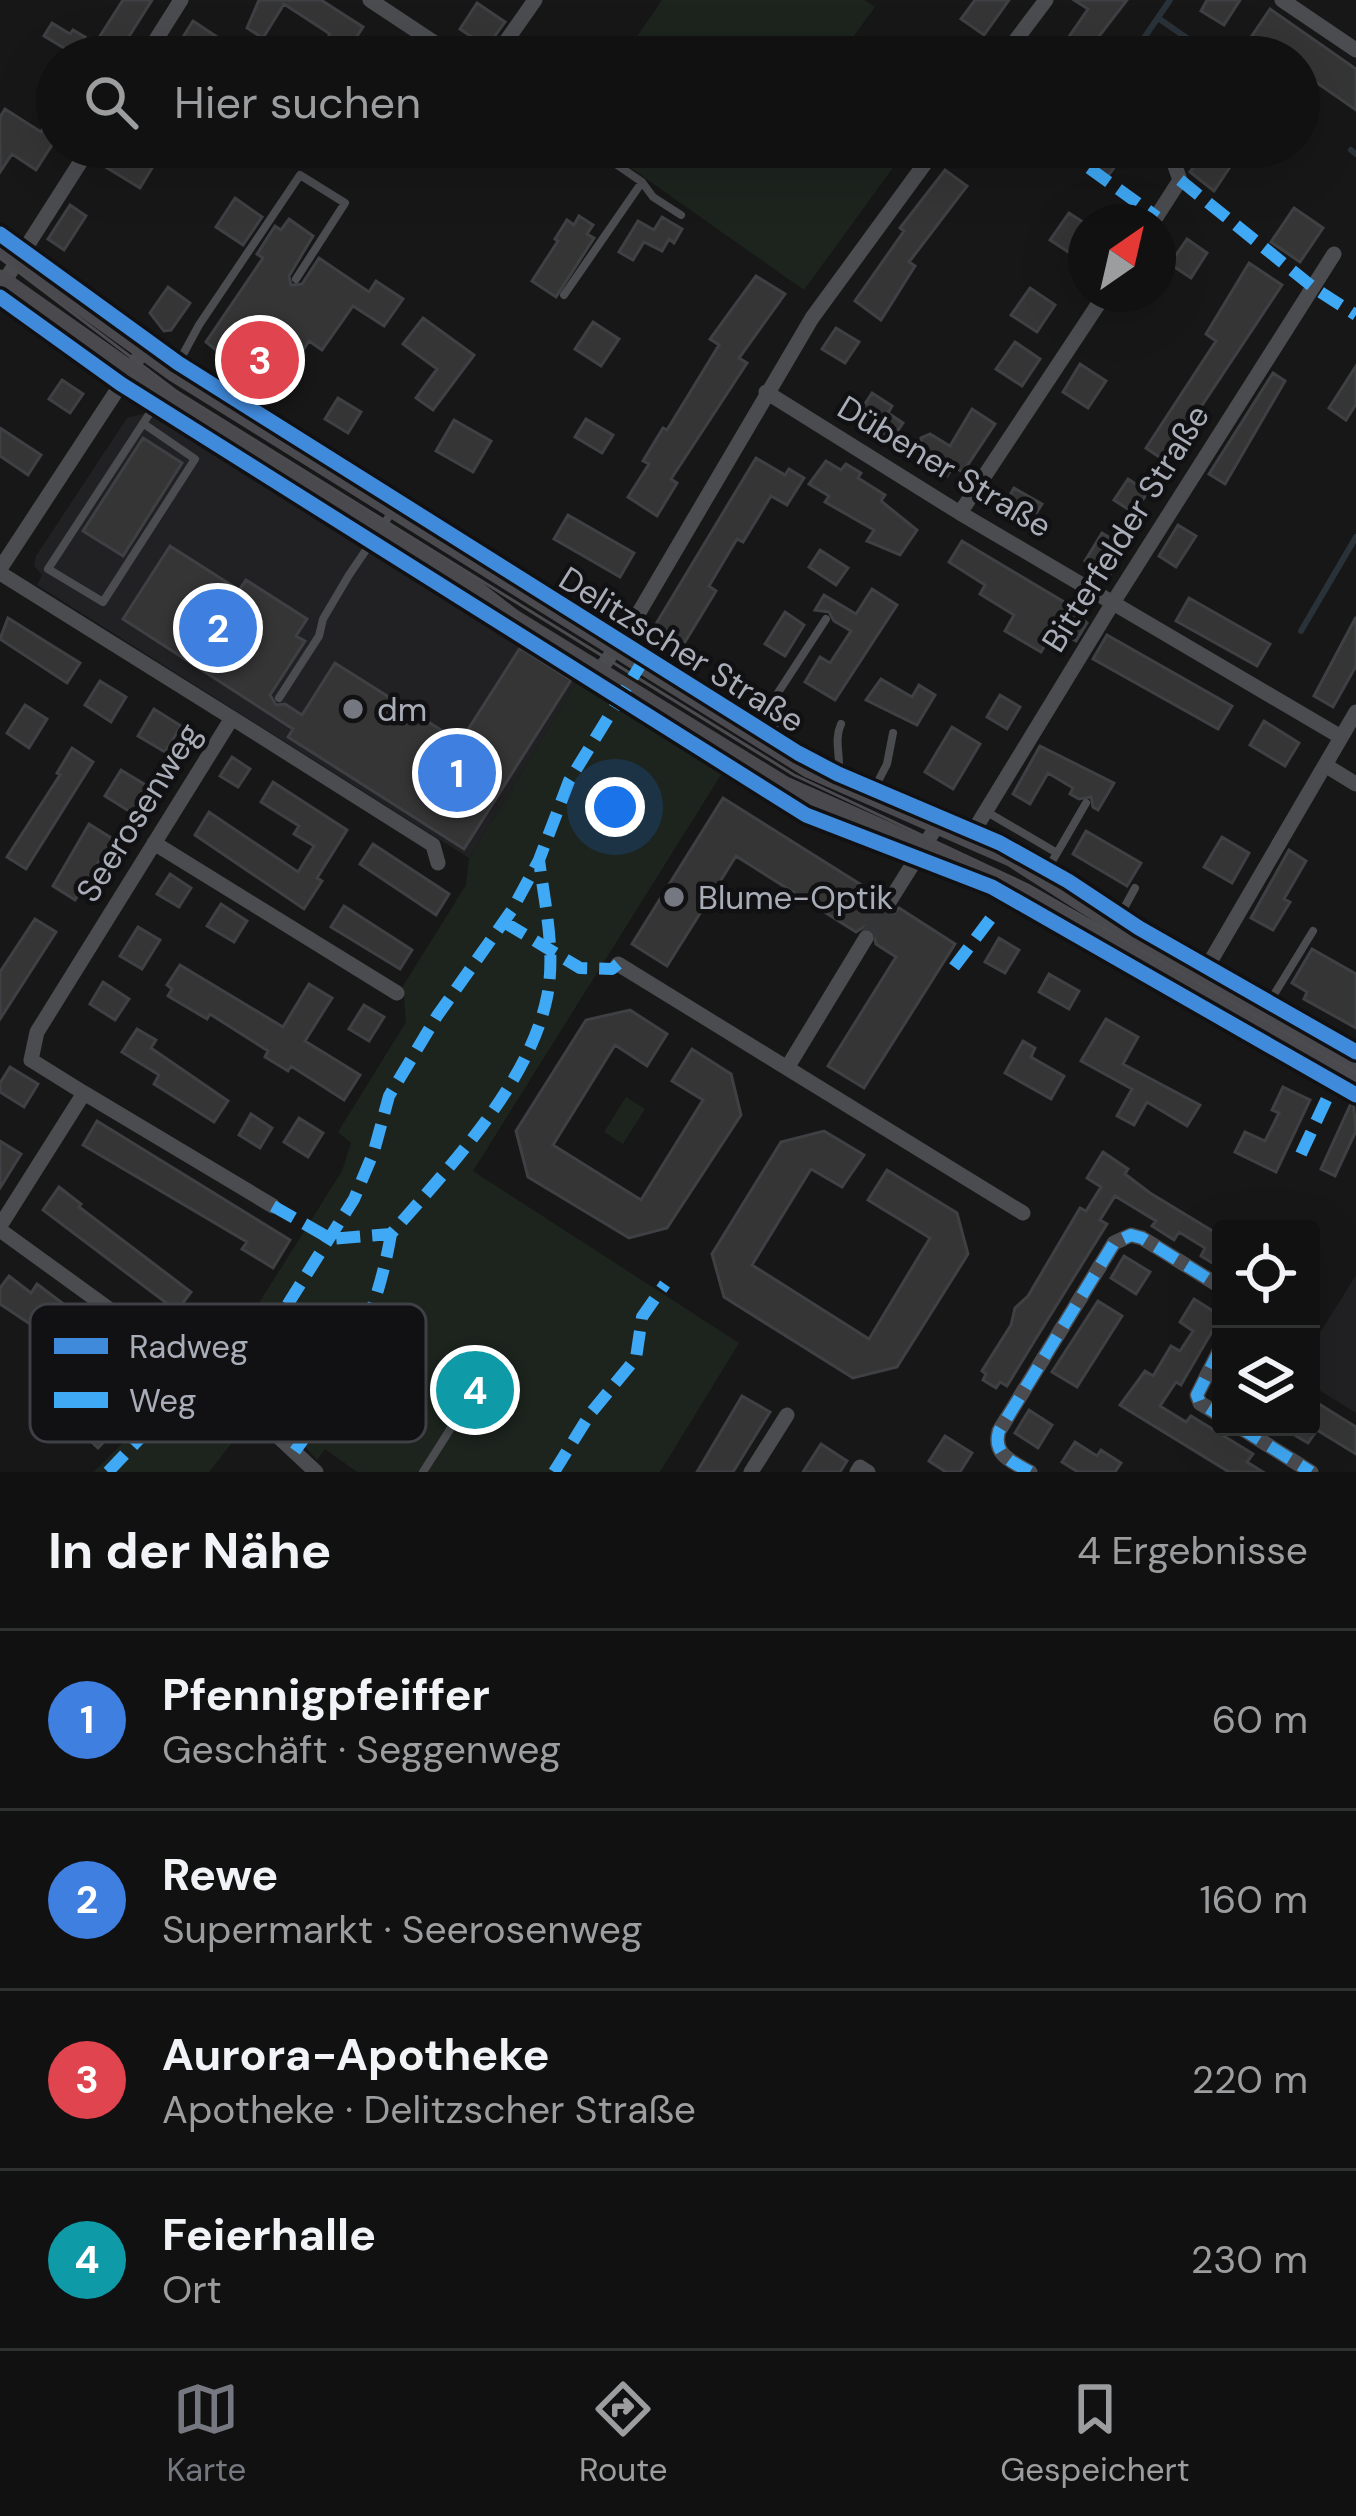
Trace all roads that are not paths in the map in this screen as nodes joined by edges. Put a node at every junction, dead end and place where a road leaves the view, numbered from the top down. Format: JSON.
{"nodes":[{"id":1,"x":181,"y":0,"type":"edge"},
{"id":2,"x":370,"y":0,"type":"edge"},
{"id":3,"x":535,"y":0,"type":"edge"},
{"id":4,"x":1046,"y":0,"type":"edge"},
{"id":5,"x":1282,"y":0,"type":"edge"},
{"id":6,"x":1312,"y":0,"type":"edge"},
{"id":7,"x":1317,"y":23,"type":"junction"},
{"id":8,"x":159,"y":36,"type":"edge"},
{"id":9,"x":424,"y":36,"type":"edge"},
{"id":10,"x":510,"y":36,"type":"edge"},
{"id":11,"x":1019,"y":36,"type":"edge"},
{"id":12,"x":1356,"y":50,"type":"edge"},
{"id":13,"x":77,"y":168,"type":"edge"},
{"id":14,"x":622,"y":168,"type":"edge"},
{"id":15,"x":922,"y":168,"type":"edge"},
{"id":16,"x":1176,"y":168,"type":"edge"},
{"id":17,"x":642,"y":182,"type":"junction"},
{"id":18,"x":1165,"y":204,"type":"edge"},
{"id":19,"x":680,"y":215,"type":"dead end"},
{"id":20,"x":0,"y":246,"type":"edge"},
{"id":21,"x":1334,"y":254,"type":"dead end"},
{"id":22,"x":19,"y":261,"type":"junction"},
{"id":23,"x":296,"y":279,"type":"dead end"},
{"id":24,"x":2,"y":281,"type":"edge"},
{"id":25,"x":564,"y":295,"type":"dead end"},
{"id":26,"x":1093,"y":312,"type":"edge"},
{"id":27,"x":144,"y":350,"type":"junction"},
{"id":28,"x":129,"y":371,"type":"junction"},
{"id":29,"x":174,"y":371,"type":"junction"},
{"id":30,"x":766,"y":392,"type":"junction"},
{"id":31,"x":162,"y":394,"type":"junction"},
{"id":32,"x":144,"y":424,"type":"junction"},
{"id":33,"x":395,"y":508,"type":"junction"},
{"id":34,"x":960,"y":512,"type":"junction"},
{"id":35,"x":380,"y":530,"type":"junction"},
{"id":36,"x":0,"y":571,"type":"edge"},
{"id":37,"x":1114,"y":601,"type":"junction"},
{"id":38,"x":826,"y":619,"type":"dead end"},
{"id":39,"x":616,"y":647,"type":"junction"},
{"id":40,"x":598,"y":673,"type":"junction"},
{"id":41,"x":279,"y":698,"type":"dead end"},
{"id":42,"x":1356,"y":712,"type":"edge"},
{"id":43,"x":232,"y":718,"type":"junction"},
{"id":44,"x":800,"y":721,"type":"dead end"},
{"id":45,"x":841,"y":724,"type":"dead end"},
{"id":46,"x":893,"y":733,"type":"dead end"},
{"id":47,"x":758,"y":736,"type":"junction"},
{"id":48,"x":1341,"y":737,"type":"junction"},
{"id":49,"x":1325,"y":765,"type":"junction"},
{"id":50,"x":837,"y":782,"type":"junction"},
{"id":51,"x":1356,"y":784,"type":"edge"},
{"id":52,"x":871,"y":796,"type":"junction"},
{"id":53,"x":1086,"y":803,"type":"dead end"},
{"id":54,"x":984,"y":809,"type":"junction"},
{"id":55,"x":938,"y":824,"type":"junction"},
{"id":56,"x":970,"y":837,"type":"junction"},
{"id":57,"x":154,"y":843,"type":"junction"},
{"id":58,"x":924,"y":846,"type":"junction"},
{"id":59,"x":1057,"y":853,"type":"junction"},
{"id":60,"x":438,"y":863,"type":"dead end"},
{"id":61,"x":1045,"y":874,"type":"junction"},
{"id":62,"x":1135,"y":888,"type":"dead end"},
{"id":63,"x":889,"y":902,"type":"tunnel mouth"},
{"id":64,"x":1116,"y":923,"type":"junction"},
{"id":65,"x":1313,"y":931,"type":"dead end"},
{"id":66,"x":866,"y":938,"type":"tunnel mouth"},
{"id":67,"x":618,"y":964,"type":"dead end"},
{"id":68,"x":1203,"y":974,"type":"junction"},
{"id":69,"x":397,"y":993,"type":"dead end"},
{"id":70,"x":1265,"y":1009,"type":"junction"},
{"id":71,"x":1352,"y":1052,"type":"edge"},
{"id":72,"x":787,"y":1068,"type":"junction"},
{"id":73,"x":1356,"y":1085,"type":"edge"},
{"id":74,"x":84,"y":1093,"type":"junction"},
{"id":75,"x":273,"y":1206,"type":"dead end"},
{"id":76,"x":1022,"y":1214,"type":"dead end"},
{"id":77,"x":0,"y":1228,"type":"edge"},
{"id":78,"x":1212,"y":1281,"type":"edge"},
{"id":79,"x":104,"y":1304,"type":"edge"},
{"id":80,"x":1212,"y":1362,"type":"edge"},
{"id":81,"x":464,"y":1408,"type":"junction"},
{"id":82,"x":1212,"y":1410,"type":"edge"},
{"id":83,"x":787,"y":1414,"type":"dead end"},
{"id":84,"x":1253,"y":1436,"type":"edge"},
{"id":85,"x":284,"y":1442,"type":"edge"},
{"id":86,"x":316,"y":1472,"type":"edge"},
{"id":87,"x":423,"y":1472,"type":"edge"},
{"id":88,"x":751,"y":1472,"type":"edge"},
{"id":89,"x":857,"y":1472,"type":"edge"},
{"id":90,"x":868,"y":1472,"type":"edge"},
{"id":91,"x":1030,"y":1472,"type":"edge"},
{"id":92,"x":1311,"y":1472,"type":"edge"}],
"edges":[{"from":1,"to":8,"type":"street"},
{"from":2,"to":9,"type":"street"},
{"from":3,"to":10,"type":"street"},
{"from":4,"to":11,"type":"street"},
{"from":5,"to":7,"type":"street"},
{"from":6,"to":7,"type":"street"},
{"from":7,"to":12,"type":"street"},
{"from":13,"to":22,"type":"street"},
{"from":14,"to":17,"type":"lane"},
{"from":15,"to":30,"type":"street"},
{"from":16,"to":18,"type":"street"},
{"from":17,"to":19,"type":"lane"},
{"from":17,"to":25,"type":"lane"},
{"from":20,"to":22,"type":"main road","name":"Delitzscher Straße"},
{"from":21,"to":37,"type":"street","name":"Bitterfelder Straße"},
{"from":22,"to":24,"type":"street"},
{"from":22,"to":27,"type":"main road","name":"Delitzscher Straße"},
{"from":23,"to":29,"type":"lane"},
{"from":24,"to":28,"type":"main road","name":"Delitzscher Straße"},
{"from":26,"to":34,"type":"street"},
{"from":27,"to":28,"type":"street"},
{"from":27,"to":29,"type":"main road","name":"Delitzscher Straße"},
{"from":28,"to":31,"type":"main road","name":"Delitzscher Straße"},
{"from":28,"to":36,"type":"street"},
{"from":29,"to":33,"type":"main road","name":"Delitzscher Straße"},
{"from":30,"to":34,"type":"street","name":"Dübener Straße"},
{"from":30,"to":39,"type":"street"},
{"from":31,"to":32,"type":"lane"},
{"from":31,"to":35,"type":"main road","name":"Delitzscher Straße"},
{"from":32,"to":32,"type":"lane"},
{"from":33,"to":35,"type":"lane"},
{"from":33,"to":39,"type":"main road","name":"Delitzscher Straße"},
{"from":34,"to":37,"type":"street","name":"Dübener Straße"},
{"from":35,"to":40,"type":"main road","name":"Delitzscher Straße"},
{"from":35,"to":41,"type":"lane"},
{"from":36,"to":43,"type":"street","name":"Seerosenweg"},
{"from":37,"to":48,"type":"street","name":"Dübener Straße"},
{"from":37,"to":54,"type":"street","name":"Bitterfelder Straße"},
{"from":38,"to":47,"type":"lane"},
{"from":39,"to":40,"type":"street"},
{"from":39,"to":47,"type":"main road","name":"Delitzscher Straße"},
{"from":40,"to":58,"type":"main road","name":"Delitzscher Straße"},
{"from":42,"to":48,"type":"street"},
{"from":43,"to":57,"type":"street","name":"Seerosenweg"},
{"from":43,"to":60,"type":"street"},
{"from":44,"to":47,"type":"lane"},
{"from":45,"to":50,"type":"lane"},
{"from":46,"to":52,"type":"lane"},
{"from":47,"to":50,"type":"main road","name":"Delitzscher Straße"},
{"from":48,"to":49,"type":"street"},
{"from":49,"to":51,"type":"street"},
{"from":49,"to":68,"type":"street"},
{"from":50,"to":52,"type":"main road","name":"Delitzscher Straße"},
{"from":52,"to":55,"type":"main road","name":"Delitzscher Straße"},
{"from":53,"to":59,"type":"lane"},
{"from":54,"to":56,"type":"street","name":"Bitterfelder Straße"},
{"from":54,"to":59,"type":"lane"},
{"from":55,"to":56,"type":"main road","name":"Delitzscher Straße"},
{"from":55,"to":58,"type":"street"},
{"from":56,"to":61,"type":"main road","name":"Delitzscher Straße"},
{"from":57,"to":69,"type":"street"},
{"from":57,"to":74,"type":"street","name":"Seerosenweg"},
{"from":58,"to":63,"type":"street"},
{"from":58,"to":73,"type":"main road","name":"Delitzscher Straße"},
{"from":59,"to":61,"type":"lane"},
{"from":61,"to":64,"type":"main road","name":"Delitzscher Straße"},
{"from":62,"to":64,"type":"lane"},
{"from":64,"to":68,"type":"main road","name":"Delitzscher Straße"},
{"from":65,"to":70,"type":"lane"},
{"from":66,"to":72,"type":"street"},
{"from":67,"to":72,"type":"street"},
{"from":68,"to":70,"type":"main road","name":"Delitzscher Straße"},
{"from":70,"to":71,"type":"main road","name":"Delitzscher Straße"},
{"from":72,"to":76,"type":"street"},
{"from":74,"to":75,"type":"street"},
{"from":74,"to":77,"type":"street"},
{"from":77,"to":79,"type":"street"},
{"from":78,"to":91,"type":"street"},
{"from":80,"to":82,"type":"street"},
{"from":81,"to":81,"type":"lane"},
{"from":81,"to":87,"type":"lane"},
{"from":83,"to":88,"type":"street"},
{"from":84,"to":92,"type":"street"},
{"from":85,"to":86,"type":"street"},
{"from":89,"to":90,"type":"street"}]}
